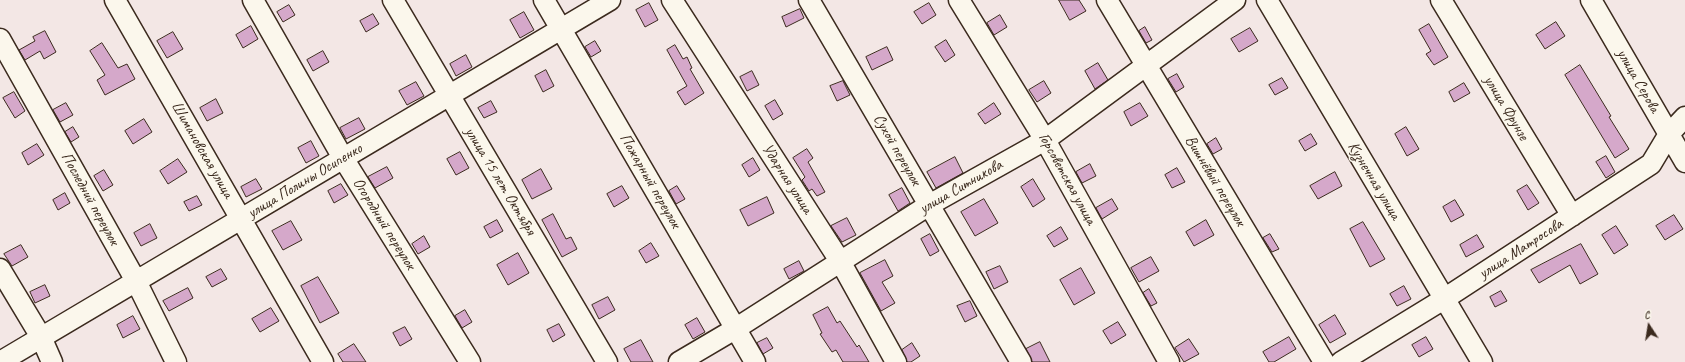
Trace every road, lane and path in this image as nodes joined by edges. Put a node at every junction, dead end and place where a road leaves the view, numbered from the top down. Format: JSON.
{"nodes":[{"id":1,"x":115,"y":0,"type":"edge"},
{"id":2,"x":253,"y":0,"type":"edge"},
{"id":3,"x":393,"y":0,"type":"edge"},
{"id":4,"x":544,"y":0,"type":"edge"},
{"id":5,"x":610,"y":0,"type":"edge"},
{"id":6,"x":672,"y":0,"type":"edge"},
{"id":7,"x":809,"y":0,"type":"edge"},
{"id":8,"x":959,"y":0,"type":"edge"},
{"id":9,"x":1107,"y":0,"type":"edge"},
{"id":10,"x":1235,"y":0,"type":"edge"},
{"id":11,"x":1267,"y":0,"type":"edge"},
{"id":12,"x":1441,"y":0,"type":"edge"},
{"id":13,"x":1591,"y":0,"type":"edge"},
{"id":14,"x":562,"y":29,"type":"junction"},
{"id":15,"x":0,"y":39,"type":"edge"},
{"id":16,"x":1146,"y":66,"type":"junction"},
{"id":17,"x":450,"y":95,"type":"junction"},
{"id":18,"x":1685,"y":117,"type":"edge"},
{"id":19,"x":1669,"y":134,"type":"junction"},
{"id":20,"x":1045,"y":140,"type":"junction"},
{"id":21,"x":343,"y":158,"type":"junction"},
{"id":22,"x":1685,"y":162,"type":"edge"},
{"id":23,"x":929,"y":205,"type":"junction"},
{"id":24,"x":1572,"y":216,"type":"junction"},
{"id":25,"x":241,"y":219,"type":"junction"},
{"id":26,"x":840,"y":262,"type":"junction"},
{"id":27,"x":0,"y":269,"type":"edge"},
{"id":28,"x":136,"y":281,"type":"junction"},
{"id":29,"x":1444,"y":299,"type":"junction"},
{"id":30,"x":735,"y":329,"type":"junction"},
{"id":31,"x":41,"y":338,"type":"junction"},
{"id":32,"x":0,"y":362,"type":"edge"},
{"id":33,"x":52,"y":362,"type":"edge"},
{"id":34,"x":176,"y":362,"type":"edge"},
{"id":35,"x":323,"y":362,"type":"edge"},
{"id":36,"x":470,"y":362,"type":"edge"},
{"id":37,"x":607,"y":362,"type":"edge"},
{"id":38,"x":679,"y":362,"type":"edge"},
{"id":39,"x":755,"y":362,"type":"edge"},
{"id":40,"x":896,"y":362,"type":"edge"},
{"id":41,"x":1020,"y":362,"type":"edge"},
{"id":42,"x":1169,"y":362,"type":"edge"},
{"id":43,"x":1324,"y":362,"type":"edge"},
{"id":44,"x":1341,"y":362,"type":"edge"},
{"id":45,"x":1482,"y":362,"type":"edge"}],
"edges":[{"from":1,"to":25,"type":"street","name":"Шимановская улица"},
{"from":2,"to":21,"type":"street","name":"Огородный переулок"},
{"from":3,"to":17,"type":"street","name":"улица 15 лет Октября"},
{"from":4,"to":14,"type":"street","name":"Пожарный переулок"},
{"from":5,"to":14,"type":"street","name":"улица Полины Осипенко"},
{"from":6,"to":26,"type":"street","name":"Ударная улица"},
{"from":7,"to":23,"type":"street","name":"Сухой переулок"},
{"from":8,"to":20,"type":"street","name":"Горсоветская улица"},
{"from":9,"to":16,"type":"street","name":"Вишнёвый переулок"},
{"from":10,"to":16,"type":"street","name":"улица Ситникова"},
{"from":11,"to":29,"type":"street","name":"Кузнечная улица"},
{"from":12,"to":24,"type":"street","name":"улица Фрунзе"},
{"from":13,"to":19,"type":"street","name":"улица Серова"},
{"from":14,"to":17,"type":"street","name":"улица Полины Осипенко"},
{"from":14,"to":30,"type":"street","name":"Пожарный переулок"},
{"from":15,"to":28,"type":"street","name":"Последний переулок"},
{"from":16,"to":20,"type":"street","name":"улица Ситникова"},
{"from":16,"to":43,"type":"street","name":"Вишнёвый переулок"},
{"from":17,"to":21,"type":"street","name":"улица Полины Осипенко"},
{"from":17,"to":37,"type":"street","name":"улица 15 лет Октября"},
{"from":18,"to":19,"type":"street","name":"улица Матросова"},
{"from":19,"to":22,"type":"street","name":"улица Серова"},
{"from":19,"to":24,"type":"street","name":"улица Матросова"},
{"from":20,"to":23,"type":"street","name":"улица Ситникова"},
{"from":20,"to":42,"type":"street","name":"Горсоветская улица"},
{"from":21,"to":25,"type":"street","name":"улица Полины Осипенко"},
{"from":21,"to":36,"type":"street","name":"Огородный переулок"},
{"from":23,"to":26,"type":"street","name":"улица Ситникова"},
{"from":23,"to":41,"type":"street","name":"Сухой переулок"},
{"from":24,"to":29,"type":"street","name":"улица Матросова"},
{"from":25,"to":28,"type":"street","name":"улица Полины Осипенко"},
{"from":25,"to":35,"type":"street","name":"Шимановская улица"},
{"from":26,"to":30,"type":"street","name":"улица Ситникова"},
{"from":26,"to":40,"type":"street","name":"Ударная улица"},
{"from":27,"to":31,"type":"street"},
{"from":28,"to":31,"type":"street","name":"улица Полины Осипенко"},
{"from":28,"to":34,"type":"street","name":"Последний переулок"},
{"from":29,"to":44,"type":"street","name":"улица Матросова"},
{"from":29,"to":45,"type":"street","name":"Кузнечная улица"},
{"from":30,"to":38,"type":"street","name":"улица Ситникова"},
{"from":30,"to":39,"type":"street","name":"Пожарный переулок"},
{"from":31,"to":32,"type":"street","name":"улица Полины Осипенко"},
{"from":31,"to":33,"type":"street"}]}
